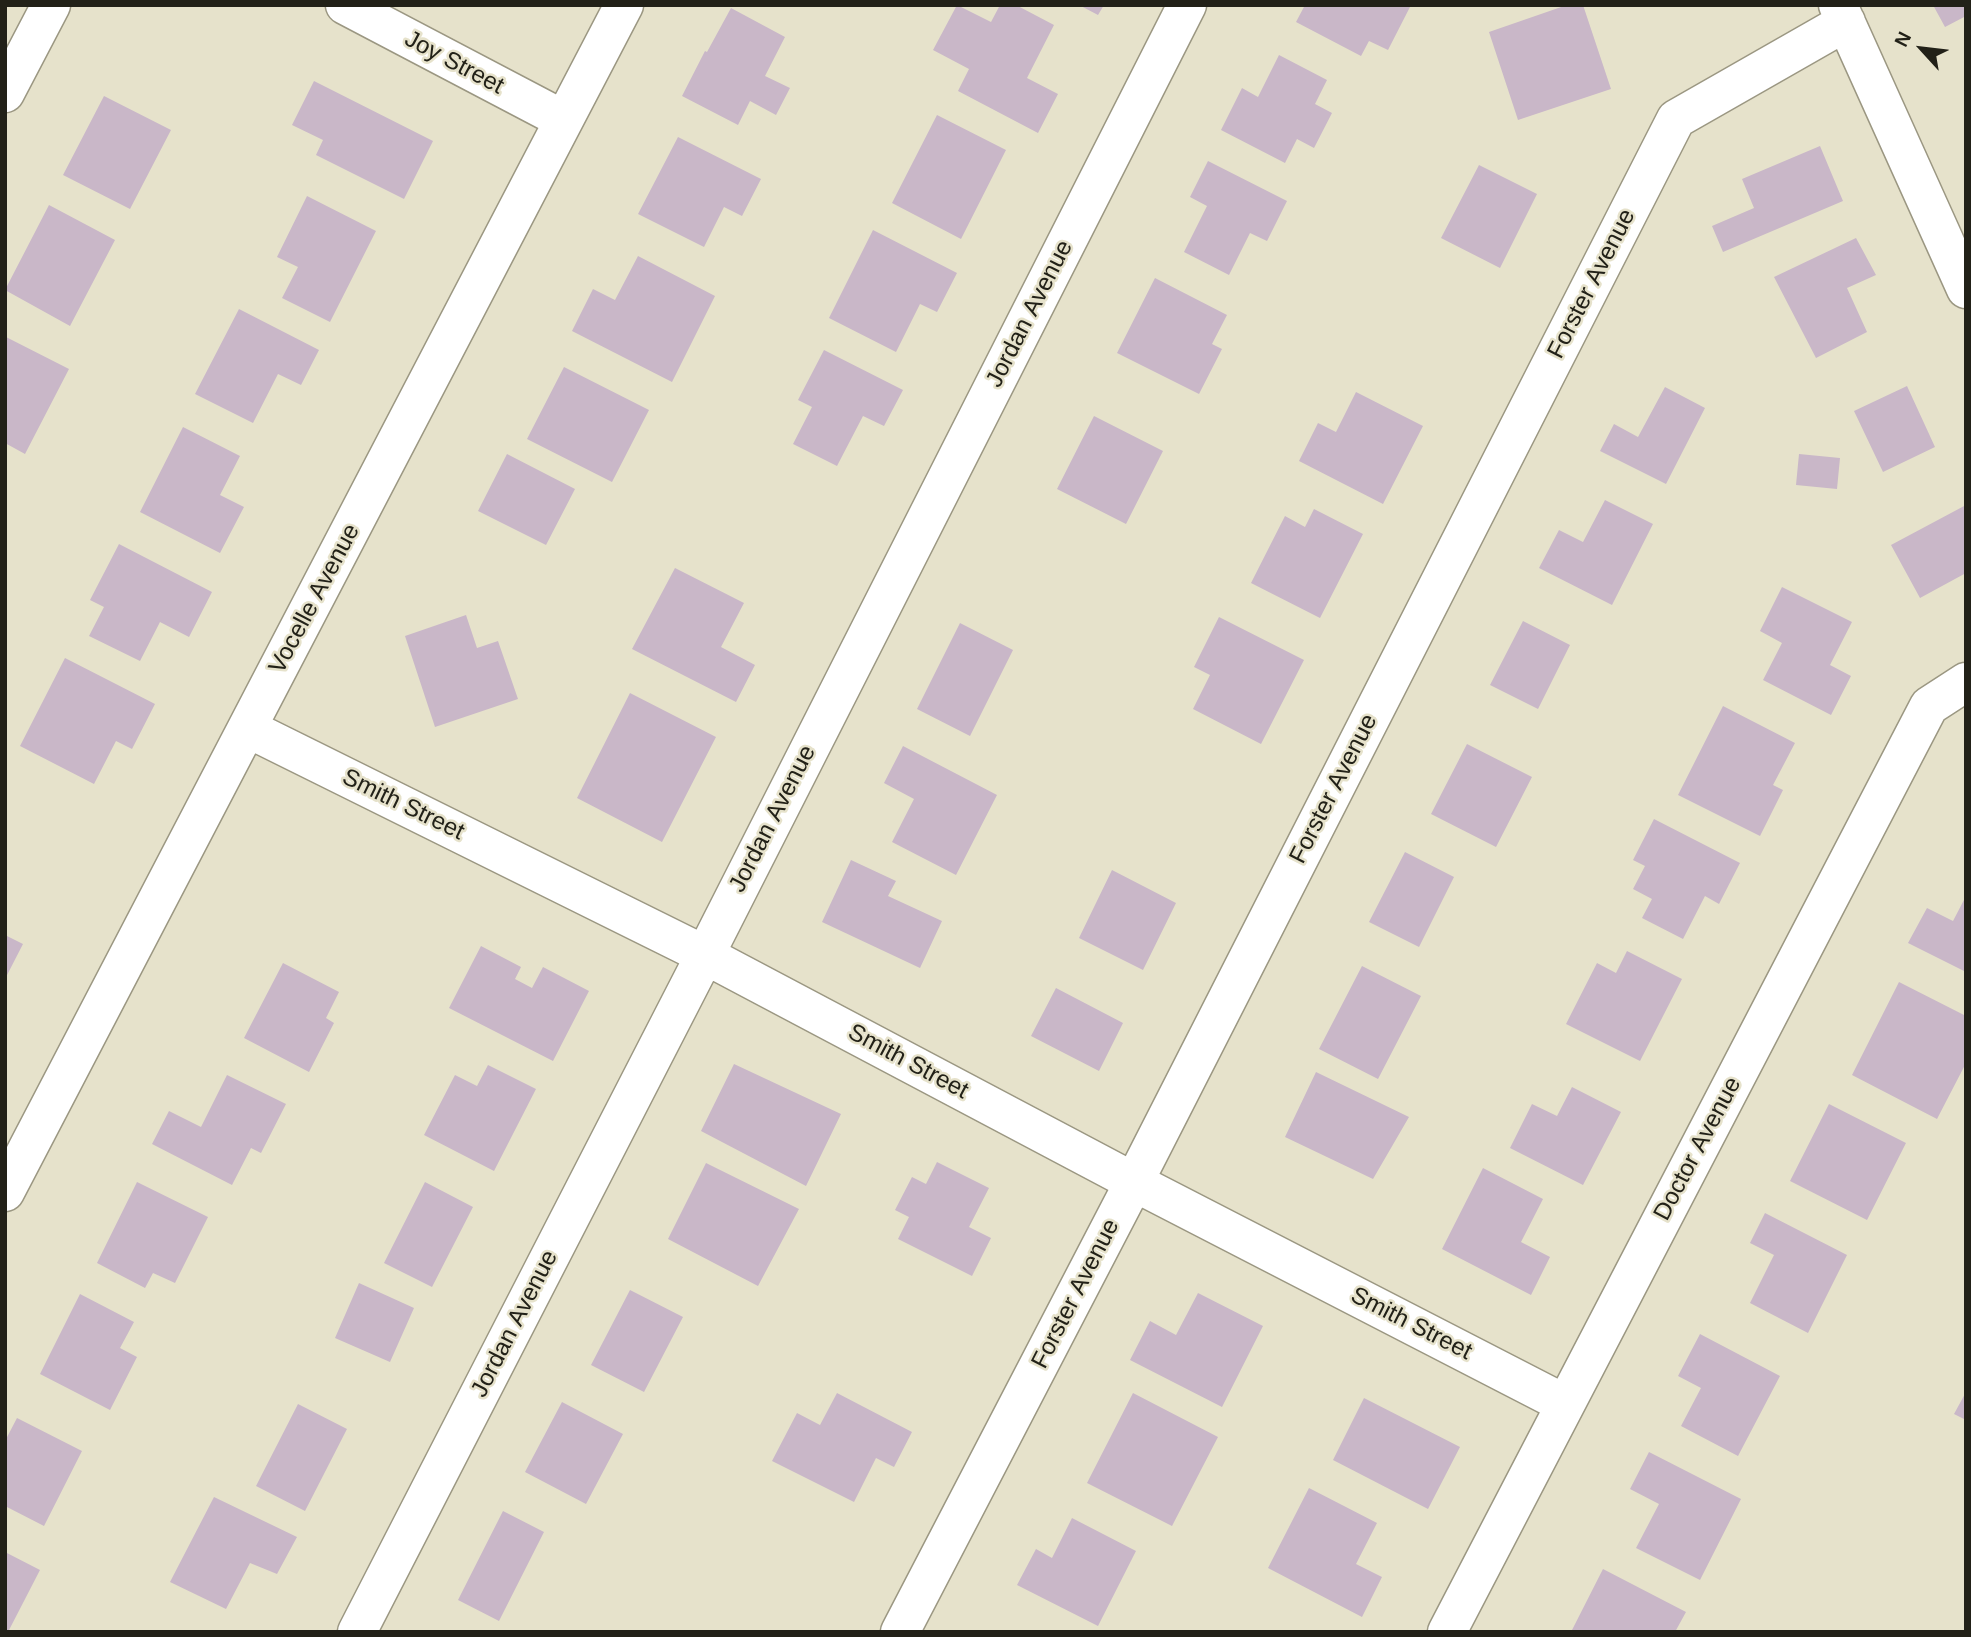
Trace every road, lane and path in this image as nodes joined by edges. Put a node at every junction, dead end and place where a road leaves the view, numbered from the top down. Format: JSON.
{"nodes":[{"id":1,"x":51,"y":5,"type":"edge"},
{"id":2,"x":345,"y":5,"type":"edge"},
{"id":3,"x":624,"y":5,"type":"edge"},
{"id":4,"x":1187,"y":5,"type":"edge"},
{"id":5,"x":1842,"y":14,"type":"edge"},
{"id":6,"x":5,"y":93,"type":"edge"},
{"id":7,"x":564,"y":120,"type":"junction"},
{"id":8,"x":1966,"y":289,"type":"edge"},
{"id":9,"x":1966,"y":682,"type":"edge"},
{"id":10,"x":247,"y":727,"type":"junction"},
{"id":11,"x":705,"y":955,"type":"junction"},
{"id":12,"x":1134,"y":1182,"type":"junction"},
{"id":13,"x":5,"y":1192,"type":"edge"},
{"id":14,"x":1565,"y":1404,"type":"junction"},
{"id":15,"x":357,"y":1632,"type":"edge"},
{"id":16,"x":900,"y":1632,"type":"edge"},
{"id":17,"x":1447,"y":1632,"type":"edge"}],
"edges":[{"from":1,"to":6,"type":"street"},
{"from":2,"to":7,"type":"street","name":"Joy Street"},
{"from":3,"to":7,"type":"street","name":"Vocelle Avenue"},
{"from":4,"to":11,"type":"street","name":"Jordan Avenue"},
{"from":5,"to":8,"type":"street"},
{"from":5,"to":12,"type":"street","name":"Forster Avenue"},
{"from":7,"to":10,"type":"street","name":"Vocelle Avenue"},
{"from":9,"to":14,"type":"street","name":"Doctor Avenue"},
{"from":10,"to":11,"type":"street","name":"Smith Street"},
{"from":10,"to":13,"type":"street","name":"Vocelle Avenue"},
{"from":11,"to":12,"type":"street","name":"Smith Street"},
{"from":11,"to":15,"type":"street","name":"Jordan Avenue"},
{"from":12,"to":14,"type":"street","name":"Smith Street"},
{"from":12,"to":16,"type":"street","name":"Forster Avenue"},
{"from":14,"to":17,"type":"street","name":"Doctor Avenue"}]}
